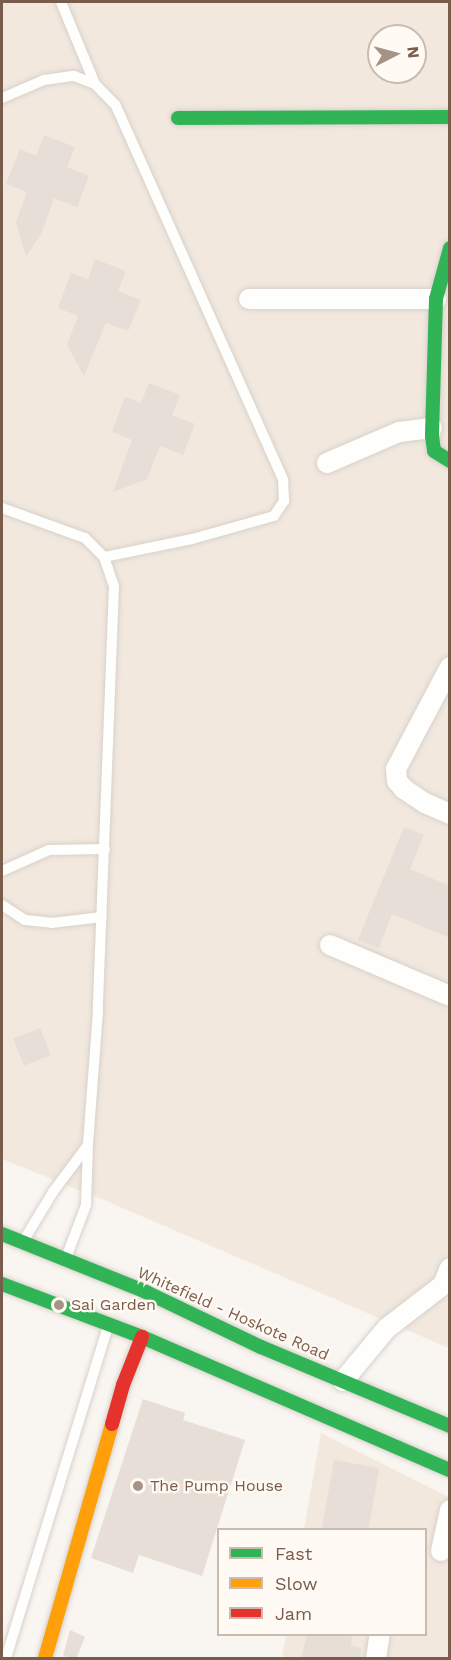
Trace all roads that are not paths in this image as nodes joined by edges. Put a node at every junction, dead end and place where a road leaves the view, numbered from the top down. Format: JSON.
{"nodes":[{"id":1,"x":61,"y":2,"type":"edge"},
{"id":2,"x":95,"y":84,"type":"junction"},
{"id":3,"x":2,"y":98,"type":"edge"},
{"id":4,"x":450,"y":117,"type":"edge"},
{"id":5,"x":178,"y":118,"type":"dead end"},
{"id":6,"x":450,"y":248,"type":"edge"},
{"id":7,"x":249,"y":298,"type":"dead end"},
{"id":8,"x":436,"y":299,"type":"junction"},
{"id":9,"x":432,"y":428,"type":"junction"},
{"id":10,"x":450,"y":461,"type":"edge"},
{"id":11,"x":327,"y":463,"type":"dead end"},
{"id":12,"x":2,"y":508,"type":"edge"},
{"id":13,"x":104,"y":557,"type":"junction"},
{"id":14,"x":450,"y":667,"type":"edge"},
{"id":15,"x":450,"y":814,"type":"edge"},
{"id":16,"x":105,"y":849,"type":"junction"},
{"id":17,"x":2,"y":872,"type":"edge"},
{"id":18,"x":2,"y":905,"type":"edge"},
{"id":19,"x":102,"y":917,"type":"junction"},
{"id":20,"x":330,"y":945,"type":"dead end"},
{"id":21,"x":450,"y":996,"type":"edge"},
{"id":22,"x":88,"y":1145,"type":"junction"},
{"id":23,"x":2,"y":1234,"type":"edge"},
{"id":24,"x":22,"y":1242,"type":"junction"},
{"id":25,"x":66,"y":1260,"type":"junction"},
{"id":26,"x":450,"y":1268,"type":"edge"},
{"id":27,"x":2,"y":1284,"type":"edge"},
{"id":28,"x":109,"y":1324,"type":"junction"},
{"id":29,"x":142,"y":1337,"type":"junction"},
{"id":30,"x":343,"y":1381,"type":"junction"},
{"id":31,"x":450,"y":1426,"type":"edge"},
{"id":32,"x":450,"y":1470,"type":"edge"},
{"id":33,"x":450,"y":1510,"type":"edge"},
{"id":34,"x":439,"y":1551,"type":"edge"},
{"id":35,"x":380,"y":1636,"type":"edge"},
{"id":36,"x":6,"y":1659,"type":"edge"},
{"id":37,"x":45,"y":1659,"type":"edge"},
{"id":38,"x":376,"y":1659,"type":"edge"}],
"edges":[{"from":1,"to":2,"type":"lane"},
{"from":2,"to":3,"type":"lane"},
{"from":2,"to":13,"type":"lane"},
{"from":4,"to":5,"type":"main road"},
{"from":6,"to":8,"type":"main road"},
{"from":7,"to":8,"type":"street"},
{"from":8,"to":9,"type":"main road"},
{"from":9,"to":10,"type":"main road"},
{"from":9,"to":11,"type":"street"},
{"from":12,"to":13,"type":"lane"},
{"from":13,"to":16,"type":"lane"},
{"from":14,"to":15,"type":"street"},
{"from":16,"to":17,"type":"lane"},
{"from":16,"to":19,"type":"lane"},
{"from":18,"to":19,"type":"lane"},
{"from":19,"to":22,"type":"lane"},
{"from":20,"to":21,"type":"street"},
{"from":22,"to":24,"type":"lane"},
{"from":22,"to":25,"type":"lane"},
{"from":23,"to":24,"type":"main road","name":"Whitefield - Hoskote Road"},
{"from":24,"to":25,"type":"main road","name":"Whitefield - Hoskote Road"},
{"from":25,"to":30,"type":"main road","name":"Whitefield - Hoskote Road"},
{"from":26,"to":30,"type":"street"},
{"from":27,"to":28,"type":"main road"},
{"from":28,"to":29,"type":"main road"},
{"from":28,"to":36,"type":"lane"},
{"from":29,"to":32,"type":"main road"},
{"from":29,"to":37,"type":"main road"},
{"from":30,"to":31,"type":"main road","name":"Whitefield - Hoskote Road"},
{"from":33,"to":34,"type":"street"},
{"from":35,"to":38,"type":"street"}]}
